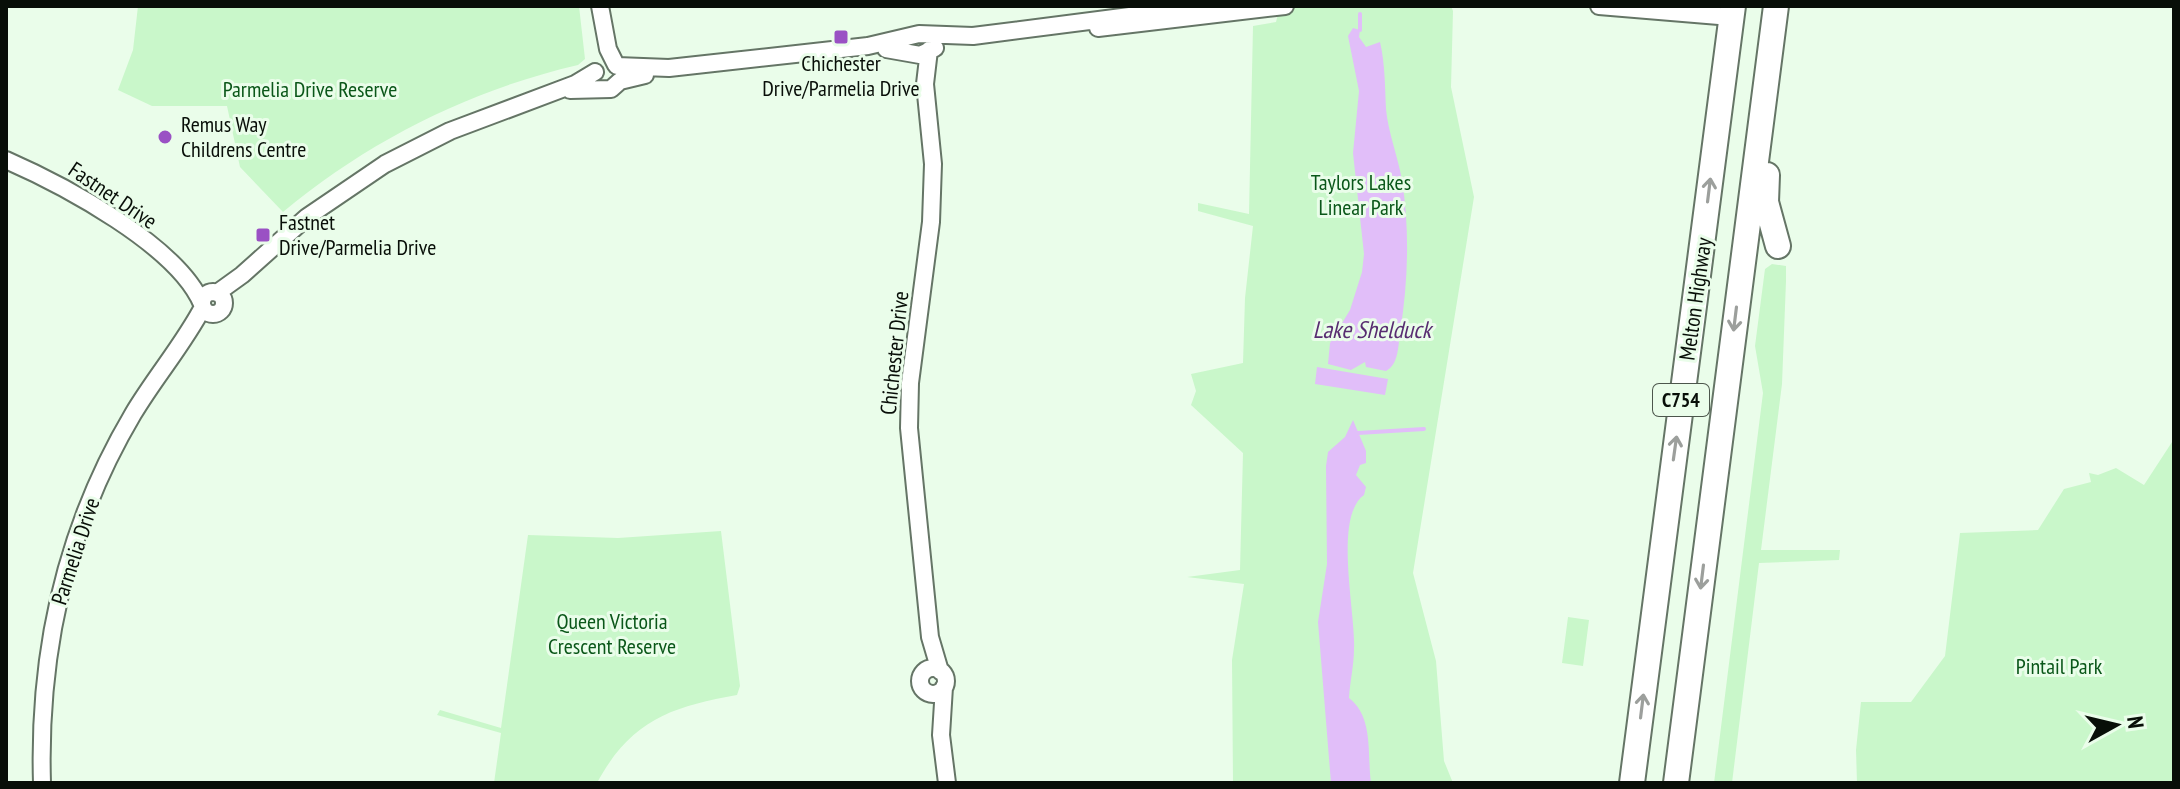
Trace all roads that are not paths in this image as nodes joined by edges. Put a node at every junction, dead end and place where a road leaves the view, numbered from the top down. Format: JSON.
{"nodes":[{"id":1,"x":599,"y":6,"type":"edge"},
{"id":2,"x":1207,"y":6,"type":"edge"},
{"id":3,"x":1599,"y":6,"type":"edge"},
{"id":4,"x":1281,"y":7,"type":"edge"},
{"id":5,"x":1657,"y":8,"type":"edge"},
{"id":6,"x":1732,"y":12,"type":"edge"},
{"id":7,"x":1775,"y":13,"type":"edge"},
{"id":8,"x":1041,"y":29,"type":"junction"},
{"id":9,"x":920,"y":46,"type":"junction"},
{"id":10,"x":609,"y":70,"type":"junction"},
{"id":11,"x":1766,"y":81,"type":"junction"},
{"id":12,"x":552,"y":92,"type":"junction"},
{"id":13,"x":6,"y":160,"type":"edge"},
{"id":14,"x":1703,"y":237,"type":"junction"},
{"id":15,"x":1745,"y":242,"type":"junction"},
{"id":16,"x":1778,"y":246,"type":"dead end"},
{"id":17,"x":213,"y":302,"type":"junction"},
{"id":18,"x":929,"y":627,"type":"junction"},
{"id":19,"x":922,"y":674,"type":"junction"},
{"id":20,"x":942,"y":679,"type":"junction"},
{"id":21,"x":926,"y":693,"type":"junction"},
{"id":22,"x":941,"y":735,"type":"junction"},
{"id":23,"x":42,"y":783,"type":"edge"},
{"id":24,"x":947,"y":783,"type":"edge"},
{"id":25,"x":1632,"y":783,"type":"edge"},
{"id":26,"x":1676,"y":783,"type":"edge"}],
"edges":[{"from":1,"to":10,"type":"street"},
{"from":2,"to":8,"type":"street","name":"Parmelia Drive"},
{"from":3,"to":5,"type":"street"},
{"from":4,"to":8,"type":"street","name":"Parmelia Drive"},
{"from":5,"to":6,"type":"street"},
{"from":6,"to":7,"type":"highway"},
{"from":14,"to":6,"type":"highway","name":"Melton Highway","number":"C754","one_way":true},
{"from":7,"to":11,"type":"highway","name":"Melton Highway","number":"C754"},
{"from":8,"to":9,"type":"street","name":"Parmelia Drive"},
{"from":9,"to":10,"type":"street","name":"Parmelia Drive"},
{"from":9,"to":18,"type":"street","name":"Chichester Drive"},
{"from":10,"to":12,"type":"street","name":"Parmelia Drive"},
{"from":10,"to":12,"type":"street","name":"Parmelia Drive"},
{"from":11,"to":15,"type":"highway","name":"Melton Highway","number":"C754"},
{"from":11,"to":16,"type":"highway"},
{"from":12,"to":17,"type":"street","name":"Parmelia Drive"},
{"from":13,"to":17,"type":"street","name":"Fastnet Drive"},
{"from":14,"to":15,"type":"highway"},
{"from":25,"to":14,"type":"highway","name":"Melton Highway","number":"C754","one_way":true},
{"from":15,"to":26,"type":"highway","name":"Melton Highway","number":"C754","one_way":true},
{"from":17,"to":23,"type":"street","name":"Parmelia Drive"},
{"from":18,"to":19,"type":"street","name":"Chichester Drive"},
{"from":18,"to":20,"type":"street","name":"Chichester Drive"},
{"from":19,"to":20,"type":"street"},
{"from":19,"to":21,"type":"street"},
{"from":20,"to":21,"type":"street"},
{"from":20,"to":22,"type":"street","name":"Chichester Drive"},
{"from":21,"to":22,"type":"street","name":"Chichester Drive"},
{"from":22,"to":24,"type":"street","name":"Chichester Drive"}]}
